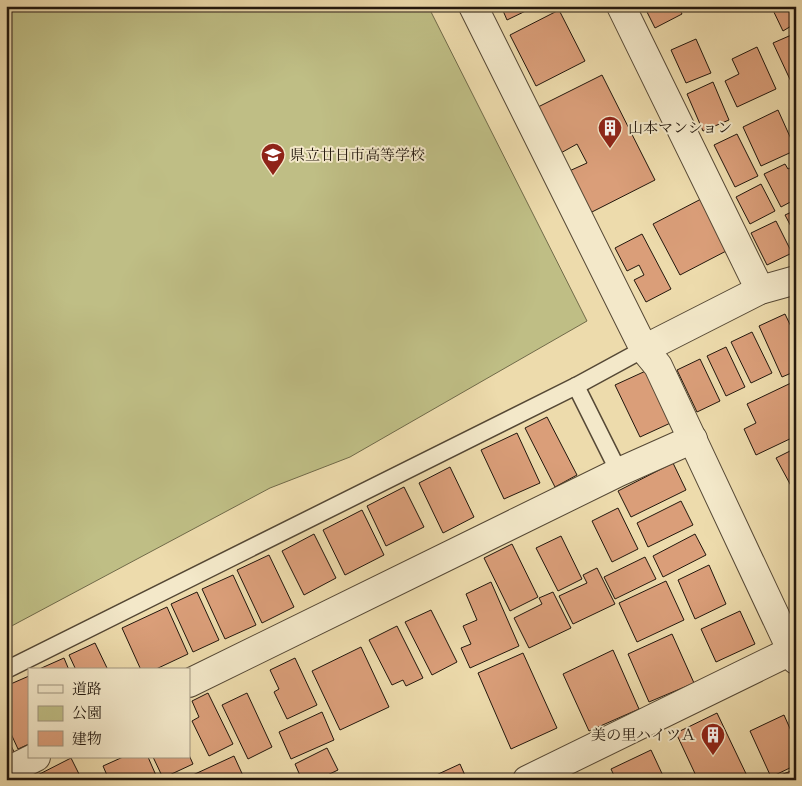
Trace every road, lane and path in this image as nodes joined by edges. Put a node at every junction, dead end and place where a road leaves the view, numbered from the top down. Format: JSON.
{"nodes":[{"id":1,"x":473,"y":6,"type":"edge"},
{"id":2,"x":620,"y":6,"type":"edge"},
{"id":3,"x":796,"y":280,"type":"edge"},
{"id":4,"x":760,"y":290,"type":"junction"},
{"id":5,"x":644,"y":349,"type":"junction"},
{"id":6,"x":576,"y":386,"type":"junction"},
{"id":7,"x":693,"y":439,"type":"junction"},
{"id":8,"x":619,"y":472,"type":"junction"},
{"id":9,"x":794,"y":654,"type":"edge"},
{"id":10,"x":6,"y":670,"type":"edge"},
{"id":11,"x":190,"y":682,"type":"edge"},
{"id":12,"x":34,"y":758,"type":"edge"},
{"id":13,"x":6,"y":772,"type":"edge"},
{"id":14,"x":527,"y":780,"type":"edge"}],
"edges":[{"from":1,"to":5,"type":"street"},
{"from":2,"to":4,"type":"street"},
{"from":3,"to":4,"type":"street"},
{"from":4,"to":5,"type":"street"},
{"from":5,"to":6,"type":"lane"},
{"from":5,"to":7,"type":"street"},
{"from":6,"to":8,"type":"lane"},
{"from":6,"to":10,"type":"lane"},
{"from":7,"to":8,"type":"street"},
{"from":7,"to":9,"type":"street"},
{"from":8,"to":11,"type":"street"},
{"from":9,"to":14,"type":"street"},
{"from":12,"to":13,"type":"street"}]}
